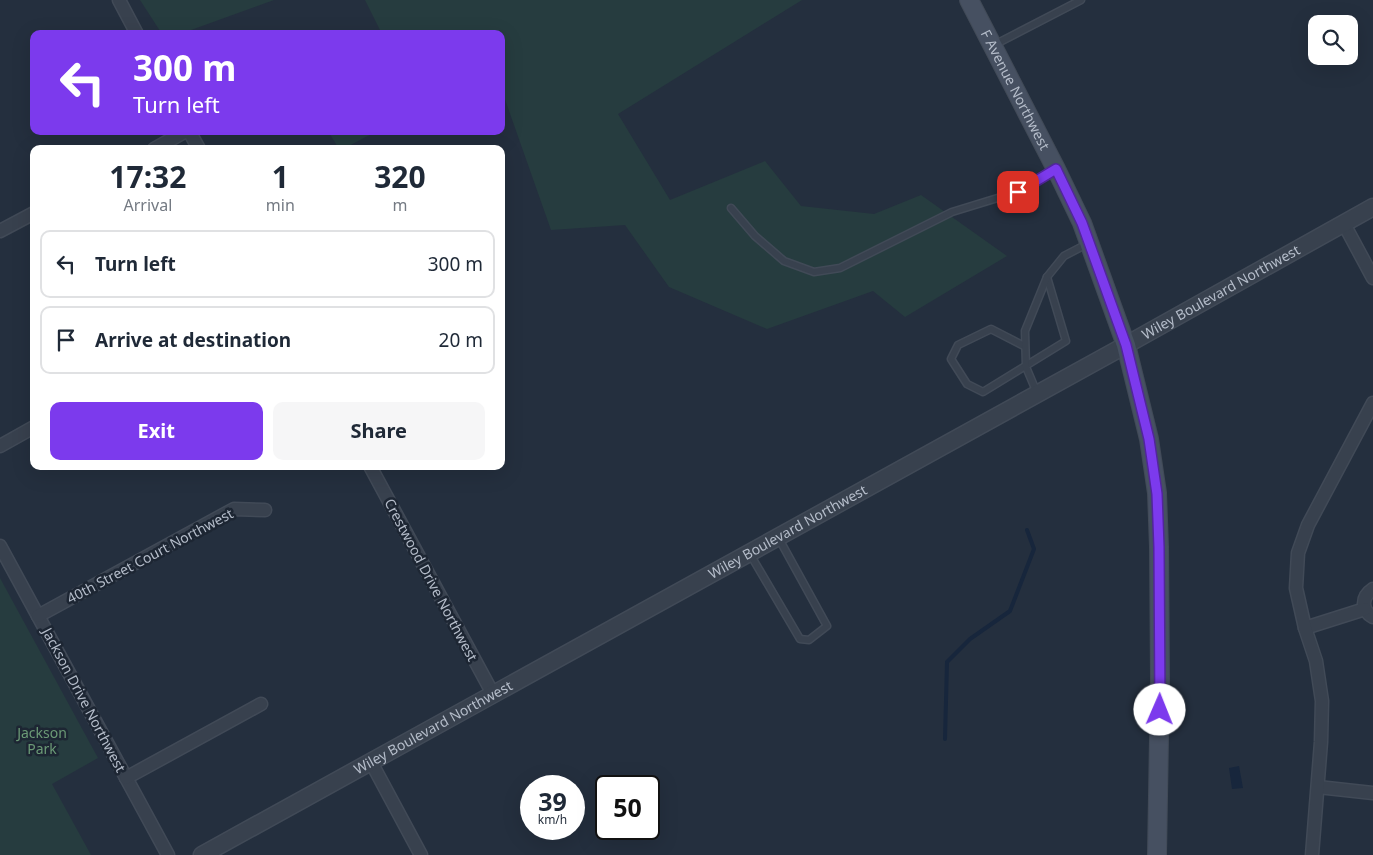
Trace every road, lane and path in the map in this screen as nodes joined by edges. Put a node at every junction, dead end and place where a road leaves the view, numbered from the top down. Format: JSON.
{"nodes":[{"id":1,"x":118,"y":0,"type":"edge"},
{"id":2,"x":969,"y":0,"type":"edge"},
{"id":3,"x":1081,"y":0,"type":"edge"},
{"id":4,"x":135,"y":30,"type":"edge"},
{"id":5,"x":993,"y":46,"type":"junction"},
{"id":6,"x":180,"y":135,"type":"edge"},
{"id":7,"x":162,"y":145,"type":"edge"},
{"id":8,"x":1056,"y":169,"type":"junction"},
{"id":9,"x":1373,"y":207,"type":"edge"},
{"id":10,"x":731,"y":208,"type":"dead end"},
{"id":11,"x":30,"y":215,"type":"edge"},
{"id":12,"x":1344,"y":224,"type":"junction"},
{"id":13,"x":0,"y":232,"type":"edge"},
{"id":14,"x":1090,"y":243,"type":"junction"},
{"id":15,"x":1047,"y":277,"type":"junction"},
{"id":16,"x":1373,"y":278,"type":"edge"},
{"id":17,"x":1126,"y":345,"type":"junction"},
{"id":18,"x":1024,"y":346,"type":"junction"},
{"id":19,"x":1026,"y":367,"type":"junction"},
{"id":20,"x":1037,"y":394,"type":"junction"},
{"id":21,"x":1373,"y":403,"type":"edge"},
{"id":22,"x":30,"y":429,"type":"edge"},
{"id":23,"x":0,"y":446,"type":"edge"},
{"id":24,"x":372,"y":470,"type":"edge"},
{"id":25,"x":265,"y":510,"type":"dead end"},
{"id":26,"x":778,"y":537,"type":"junction"},
{"id":27,"x":0,"y":546,"type":"edge"},
{"id":28,"x":750,"y":552,"type":"junction"},
{"id":29,"x":1373,"y":589,"type":"edge"},
{"id":30,"x":1369,"y":613,"type":"edge"},
{"id":31,"x":38,"y":616,"type":"junction"},
{"id":32,"x":1305,"y":628,"type":"junction"},
{"id":33,"x":493,"y":694,"type":"junction"},
{"id":34,"x":261,"y":704,"type":"dead end"},
{"id":35,"x":371,"y":762,"type":"junction"},
{"id":36,"x":126,"y":778,"type":"junction"},
{"id":37,"x":1318,"y":787,"type":"junction"},
{"id":38,"x":1373,"y":793,"type":"edge"},
{"id":39,"x":168,"y":855,"type":"edge"},
{"id":40,"x":202,"y":855,"type":"edge"},
{"id":41,"x":421,"y":855,"type":"edge"},
{"id":42,"x":1157,"y":855,"type":"edge"},
{"id":43,"x":1312,"y":855,"type":"edge"}],
"edges":[{"from":1,"to":4,"type":"street"},
{"from":2,"to":5,"type":"main road","name":"F Avenue Northwest"},
{"from":3,"to":5,"type":"lane"},
{"from":5,"to":8,"type":"main road","name":"F Avenue Northwest"},
{"from":6,"to":7,"type":"street"},
{"from":8,"to":10,"type":"lane"},
{"from":8,"to":14,"type":"main road","name":"F Avenue Northwest"},
{"from":9,"to":12,"type":"street","name":"Wiley Boulevard Northwest"},
{"from":11,"to":13,"type":"street"},
{"from":12,"to":16,"type":"street"},
{"from":12,"to":17,"type":"street","name":"Wiley Boulevard Northwest"},
{"from":14,"to":15,"type":"lane"},
{"from":14,"to":17,"type":"main road","name":"F Avenue Northwest"},
{"from":15,"to":18,"type":"lane"},
{"from":15,"to":19,"type":"lane"},
{"from":17,"to":20,"type":"street","name":"Wiley Boulevard Northwest"},
{"from":17,"to":42,"type":"main road","name":"F Avenue Northwest"},
{"from":18,"to":19,"type":"lane"},
{"from":18,"to":19,"type":"lane"},
{"from":19,"to":20,"type":"lane"},
{"from":20,"to":26,"type":"street","name":"Wiley Boulevard Northwest"},
{"from":21,"to":32,"type":"street"},
{"from":22,"to":23,"type":"street"},
{"from":24,"to":33,"type":"street","name":"Crestwood Drive Northwest"},
{"from":25,"to":31,"type":"street","name":"40th Street Court Northwest"},
{"from":26,"to":28,"type":"street","name":"Wiley Boulevard Northwest"},
{"from":26,"to":28,"type":"lane"},
{"from":27,"to":31,"type":"street","name":"Jackson Drive Northwest"},
{"from":28,"to":33,"type":"street","name":"Wiley Boulevard Northwest"},
{"from":29,"to":30,"type":"street"},
{"from":30,"to":32,"type":"street"},
{"from":31,"to":36,"type":"street","name":"Jackson Drive Northwest"},
{"from":32,"to":37,"type":"street"},
{"from":33,"to":35,"type":"street","name":"Wiley Boulevard Northwest"},
{"from":34,"to":36,"type":"street"},
{"from":35,"to":40,"type":"street","name":"Wiley Boulevard Northwest"},
{"from":35,"to":41,"type":"street"},
{"from":36,"to":39,"type":"street","name":"Jackson Drive Northwest"},
{"from":37,"to":38,"type":"street"},
{"from":37,"to":43,"type":"street"}]}
